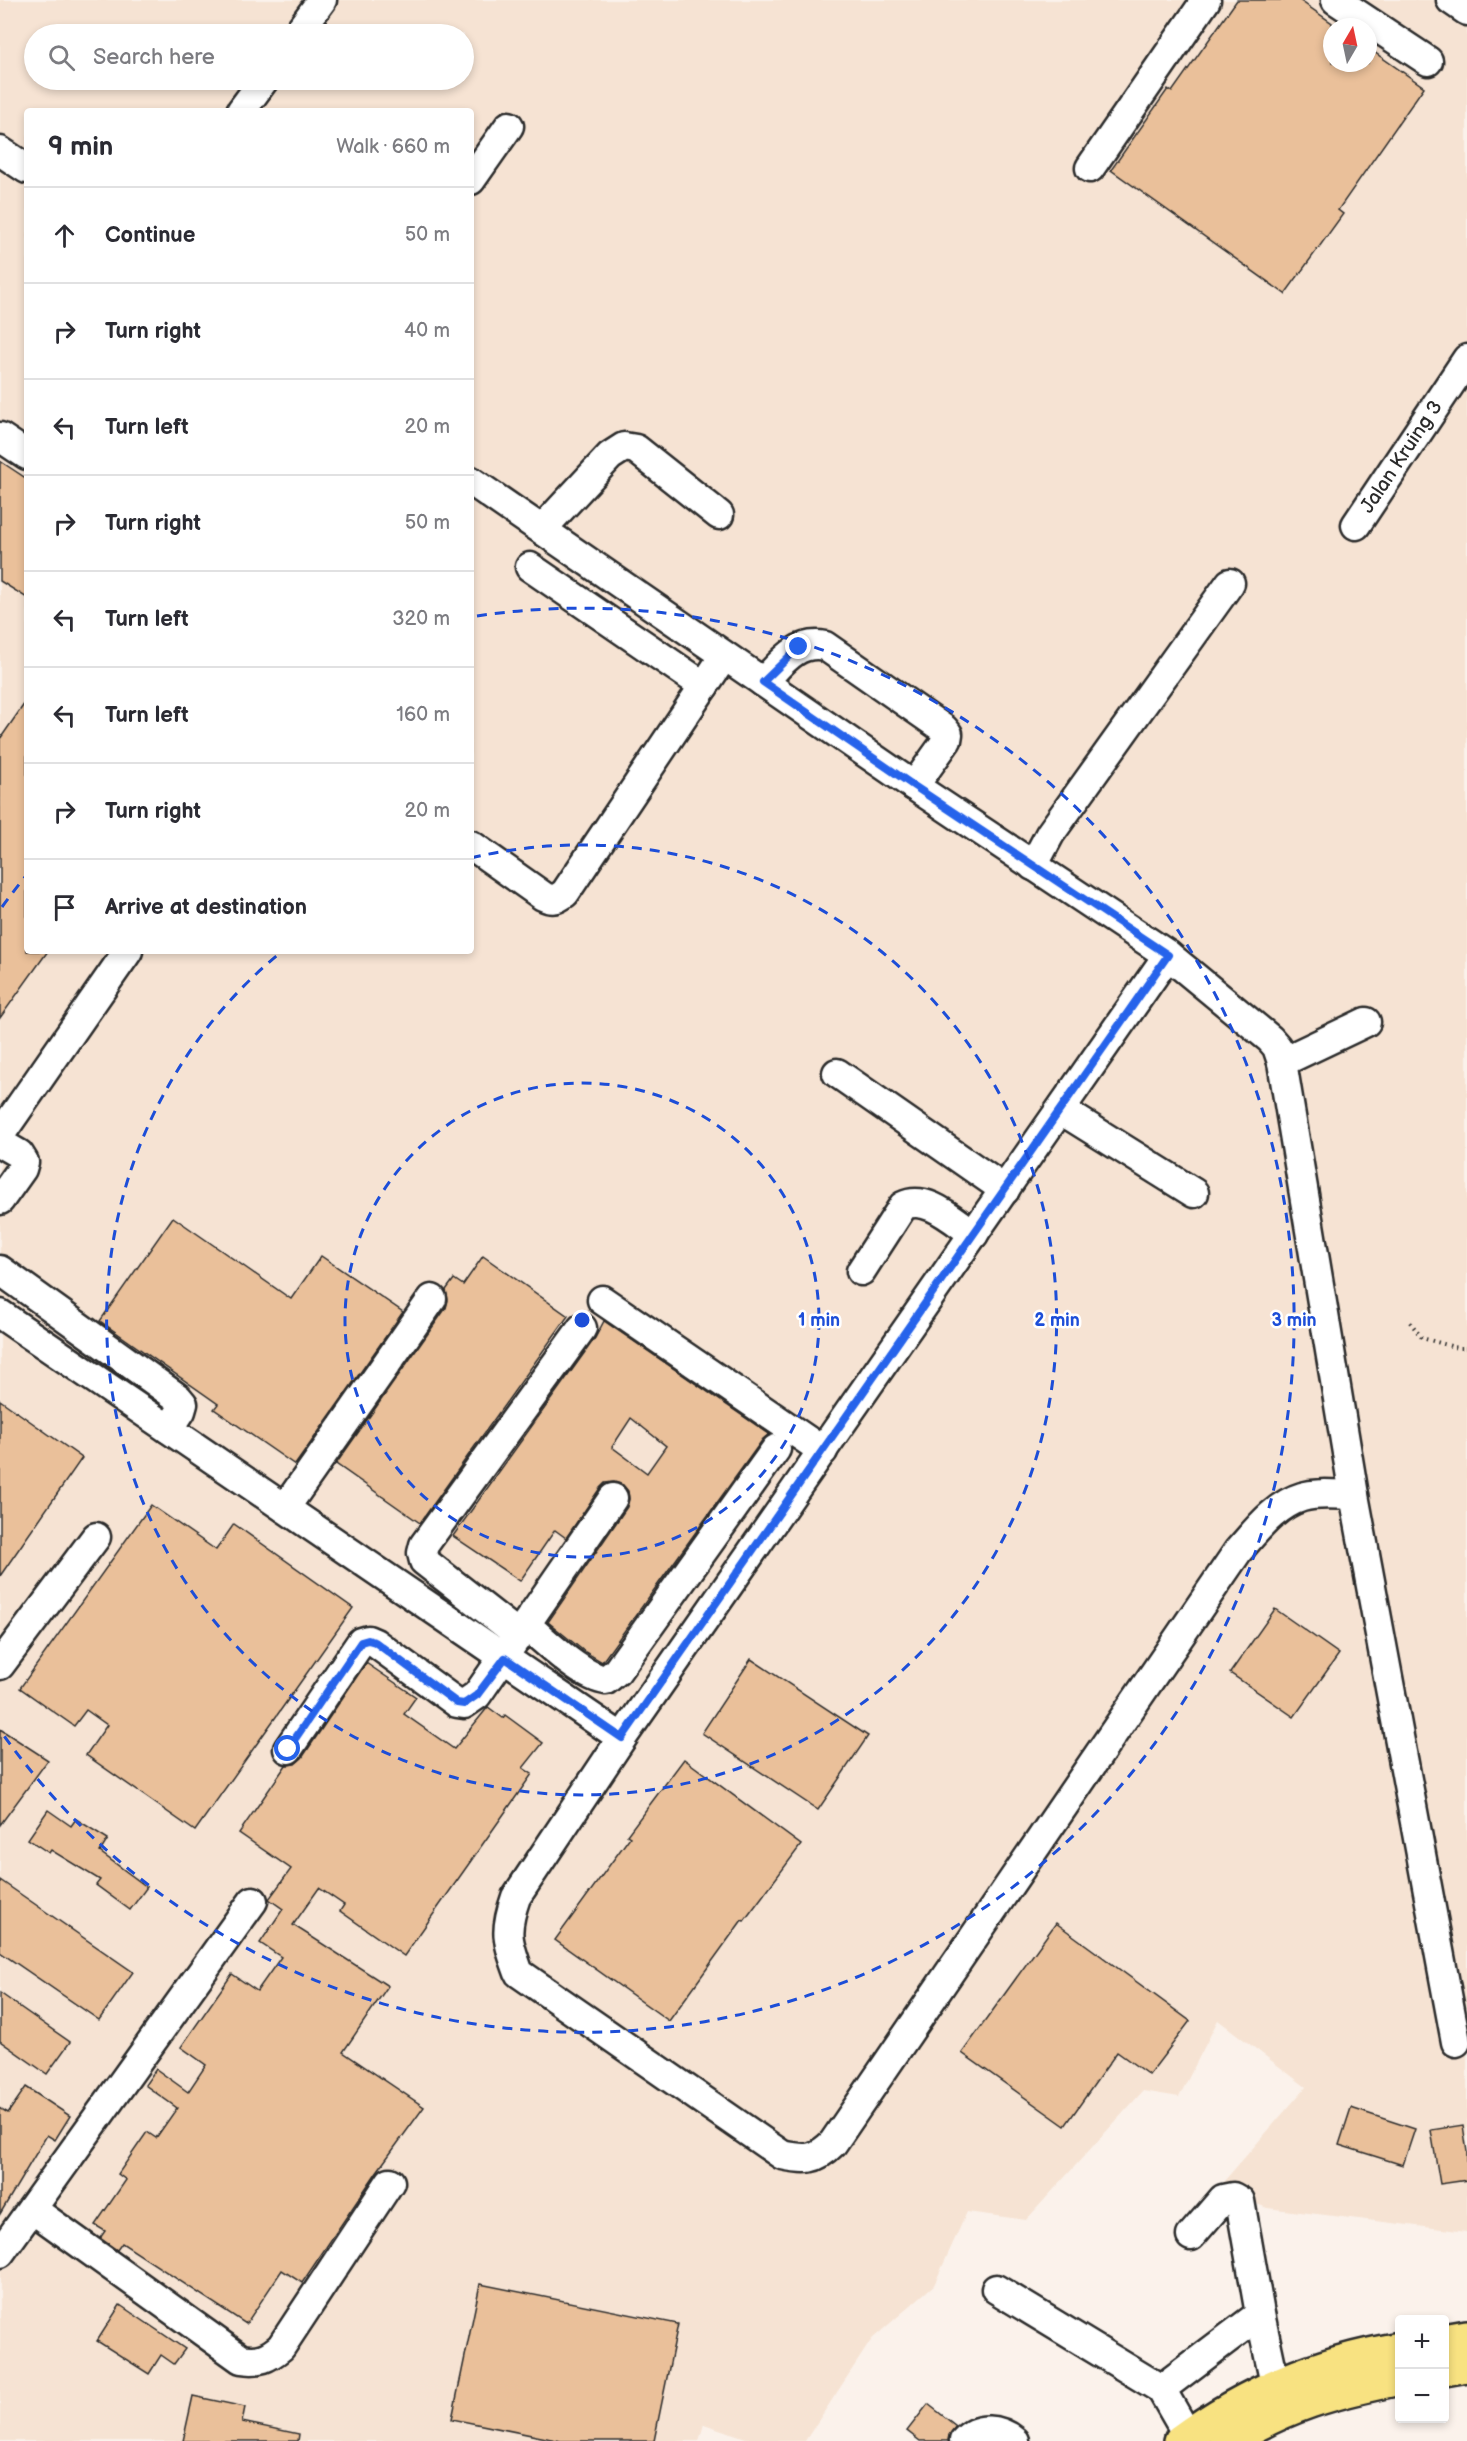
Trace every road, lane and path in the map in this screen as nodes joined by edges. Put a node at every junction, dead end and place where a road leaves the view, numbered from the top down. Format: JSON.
{"nodes":[{"id":1,"x":322,"y":0,"type":"edge"},
{"id":2,"x":1206,"y":0,"type":"edge"},
{"id":3,"x":1336,"y":0,"type":"edge"},
{"id":4,"x":1451,"y":0,"type":"edge"},
{"id":5,"x":1467,"y":11,"type":"edge"},
{"id":6,"x":304,"y":24,"type":"edge"},
{"id":7,"x":1428,"y":62,"type":"dead end"},
{"id":8,"x":257,"y":90,"type":"edge"},
{"id":9,"x":243,"y":108,"type":"edge"},
{"id":10,"x":509,"y":126,"type":"dead end"},
{"id":11,"x":0,"y":151,"type":"edge"},
{"id":12,"x":24,"y":168,"type":"edge"},
{"id":13,"x":1090,"y":168,"type":"dead end"},
{"id":14,"x":474,"y":176,"type":"edge"},
{"id":15,"x":1467,"y":359,"type":"edge"},
{"id":16,"x":0,"y":437,"type":"edge"},
{"id":17,"x":24,"y":453,"type":"edge"},
{"id":18,"x":474,"y":483,"type":"edge"},
{"id":19,"x":719,"y":515,"type":"dead end"},
{"id":20,"x":1356,"y":525,"type":"dead end"},
{"id":21,"x":542,"y":529,"type":"junction"},
{"id":22,"x":530,"y":567,"type":"dead end"},
{"id":23,"x":1230,"y":584,"type":"dead end"},
{"id":24,"x":724,"y":656,"type":"junction"},
{"id":25,"x":763,"y":682,"type":"junction"},
{"id":26,"x":704,"y":686,"type":"junction"},
{"id":27,"x":914,"y":786,"type":"junction"},
{"id":28,"x":474,"y":847,"type":"edge"},
{"id":29,"x":1033,"y":866,"type":"junction"},
{"id":30,"x":126,"y":954,"type":"edge"},
{"id":31,"x":1168,"y":955,"type":"junction"},
{"id":32,"x":1366,"y":1023,"type":"dead end"},
{"id":33,"x":1282,"y":1062,"type":"junction"},
{"id":34,"x":837,"y":1073,"type":"dead end"},
{"id":35,"x":1061,"y":1110,"type":"junction"},
{"id":36,"x":0,"y":1135,"type":"edge"},
{"id":37,"x":0,"y":1143,"type":"edge"},
{"id":38,"x":1005,"y":1190,"type":"junction"},
{"id":39,"x":1194,"y":1193,"type":"dead end"},
{"id":40,"x":0,"y":1200,"type":"edge"},
{"id":41,"x":974,"y":1234,"type":"junction"},
{"id":42,"x":0,"y":1270,"type":"edge"},
{"id":43,"x":861,"y":1271,"type":"dead end"},
{"id":44,"x":432,"y":1299,"type":"dead end"},
{"id":45,"x":603,"y":1300,"type":"dead end"},
{"id":46,"x":0,"y":1314,"type":"edge"},
{"id":47,"x":1410,"y":1322,"type":"dead end"},
{"id":48,"x":582,"y":1328,"type":"dead end"},
{"id":49,"x":1467,"y":1348,"type":"edge"},
{"id":50,"x":169,"y":1429,"type":"junction"},
{"id":51,"x":776,"y":1449,"type":"dead end"},
{"id":52,"x":823,"y":1451,"type":"junction"},
{"id":53,"x":1354,"y":1495,"type":"junction"},
{"id":54,"x":613,"y":1498,"type":"dead end"},
{"id":55,"x":285,"y":1508,"type":"junction"},
{"id":56,"x":96,"y":1537,"type":"dead end"},
{"id":57,"x":517,"y":1640,"type":"junction"},
{"id":58,"x":0,"y":1665,"type":"edge"},
{"id":59,"x":622,"y":1738,"type":"junction"},
{"id":60,"x":288,"y":1749,"type":"dead end"},
{"id":61,"x":253,"y":1901,"type":"dead end"},
{"id":62,"x":1456,"y":2042,"type":"dead end"},
{"id":63,"x":390,"y":2182,"type":"dead end"},
{"id":64,"x":32,"y":2210,"type":"junction"},
{"id":65,"x":1191,"y":2236,"type":"dead end"},
{"id":66,"x":0,"y":2253,"type":"edge"},
{"id":67,"x":996,"y":2289,"type":"dead end"},
{"id":68,"x":1260,"y":2314,"type":"junction"},
{"id":69,"x":1467,"y":2337,"type":"edge"},
{"id":70,"x":1449,"y":2340,"type":"edge"},
{"id":71,"x":1395,"y":2350,"type":"edge"},
{"id":72,"x":1467,"y":2365,"type":"edge"},
{"id":73,"x":1449,"y":2368,"type":"edge"},
{"id":74,"x":1395,"y":2379,"type":"edge"},
{"id":75,"x":1275,"y":2384,"type":"junction"},
{"id":76,"x":1161,"y":2389,"type":"junction"},
{"id":77,"x":1185,"y":2438,"type":"edge"},
{"id":78,"x":964,"y":2441,"type":"edge"},
{"id":79,"x":1015,"y":2441,"type":"edge"},
{"id":80,"x":1227,"y":2441,"type":"edge"}],
"edges":[{"from":1,"to":6,"type":"street"},
{"from":2,"to":13,"type":"street"},
{"from":3,"to":7,"type":"street"},
{"from":4,"to":5,"type":"street"},
{"from":8,"to":9,"type":"street"},
{"from":10,"to":14,"type":"street"},
{"from":11,"to":12,"type":"street"},
{"from":15,"to":20,"type":"street","name":"Jalan Kruing 3"},
{"from":16,"to":17,"type":"street"},
{"from":18,"to":21,"type":"street"},
{"from":19,"to":21,"type":"street"},
{"from":21,"to":24,"type":"street"},
{"from":22,"to":26,"type":"street"},
{"from":23,"to":29,"type":"street"},
{"from":24,"to":25,"type":"street"},
{"from":24,"to":26,"type":"street"},
{"from":25,"to":27,"type":"street"},
{"from":25,"to":27,"type":"street"},
{"from":26,"to":28,"type":"street"},
{"from":27,"to":29,"type":"street"},
{"from":29,"to":31,"type":"street"},
{"from":30,"to":36,"type":"street"},
{"from":31,"to":33,"type":"street"},
{"from":31,"to":35,"type":"street"},
{"from":32,"to":33,"type":"street"},
{"from":33,"to":53,"type":"street"},
{"from":34,"to":38,"type":"street"},
{"from":35,"to":38,"type":"street"},
{"from":35,"to":39,"type":"street"},
{"from":37,"to":40,"type":"street"},
{"from":38,"to":41,"type":"street"},
{"from":41,"to":43,"type":"street"},
{"from":41,"to":52,"type":"street"},
{"from":42,"to":50,"type":"street"},
{"from":44,"to":55,"type":"street"},
{"from":45,"to":52,"type":"street"},
{"from":46,"to":50,"type":"street"},
{"from":47,"to":49,"type":"path"},
{"from":48,"to":57,"type":"street"},
{"from":50,"to":55,"type":"street"},
{"from":51,"to":57,"type":"street"},
{"from":52,"to":59,"type":"street"},
{"from":53,"to":59,"type":"street"},
{"from":53,"to":62,"type":"street"},
{"from":54,"to":57,"type":"street"},
{"from":55,"to":57,"type":"street"},
{"from":56,"to":58,"type":"street"},
{"from":57,"to":59,"type":"street"},
{"from":57,"to":60,"type":"street"},
{"from":61,"to":64,"type":"street"},
{"from":63,"to":64,"type":"street"},
{"from":64,"to":66,"type":"street"},
{"from":65,"to":68,"type":"street"},
{"from":67,"to":76,"type":"street"},
{"from":68,"to":75,"type":"street"},
{"from":68,"to":76,"type":"street"},
{"from":69,"to":70,"type":"main road"},
{"from":71,"to":75,"type":"main road"},
{"from":72,"to":73,"type":"main road"},
{"from":74,"to":80,"type":"main road"},
{"from":75,"to":77,"type":"main road"},
{"from":76,"to":77,"type":"street"},
{"from":78,"to":79,"type":"street"}]}
